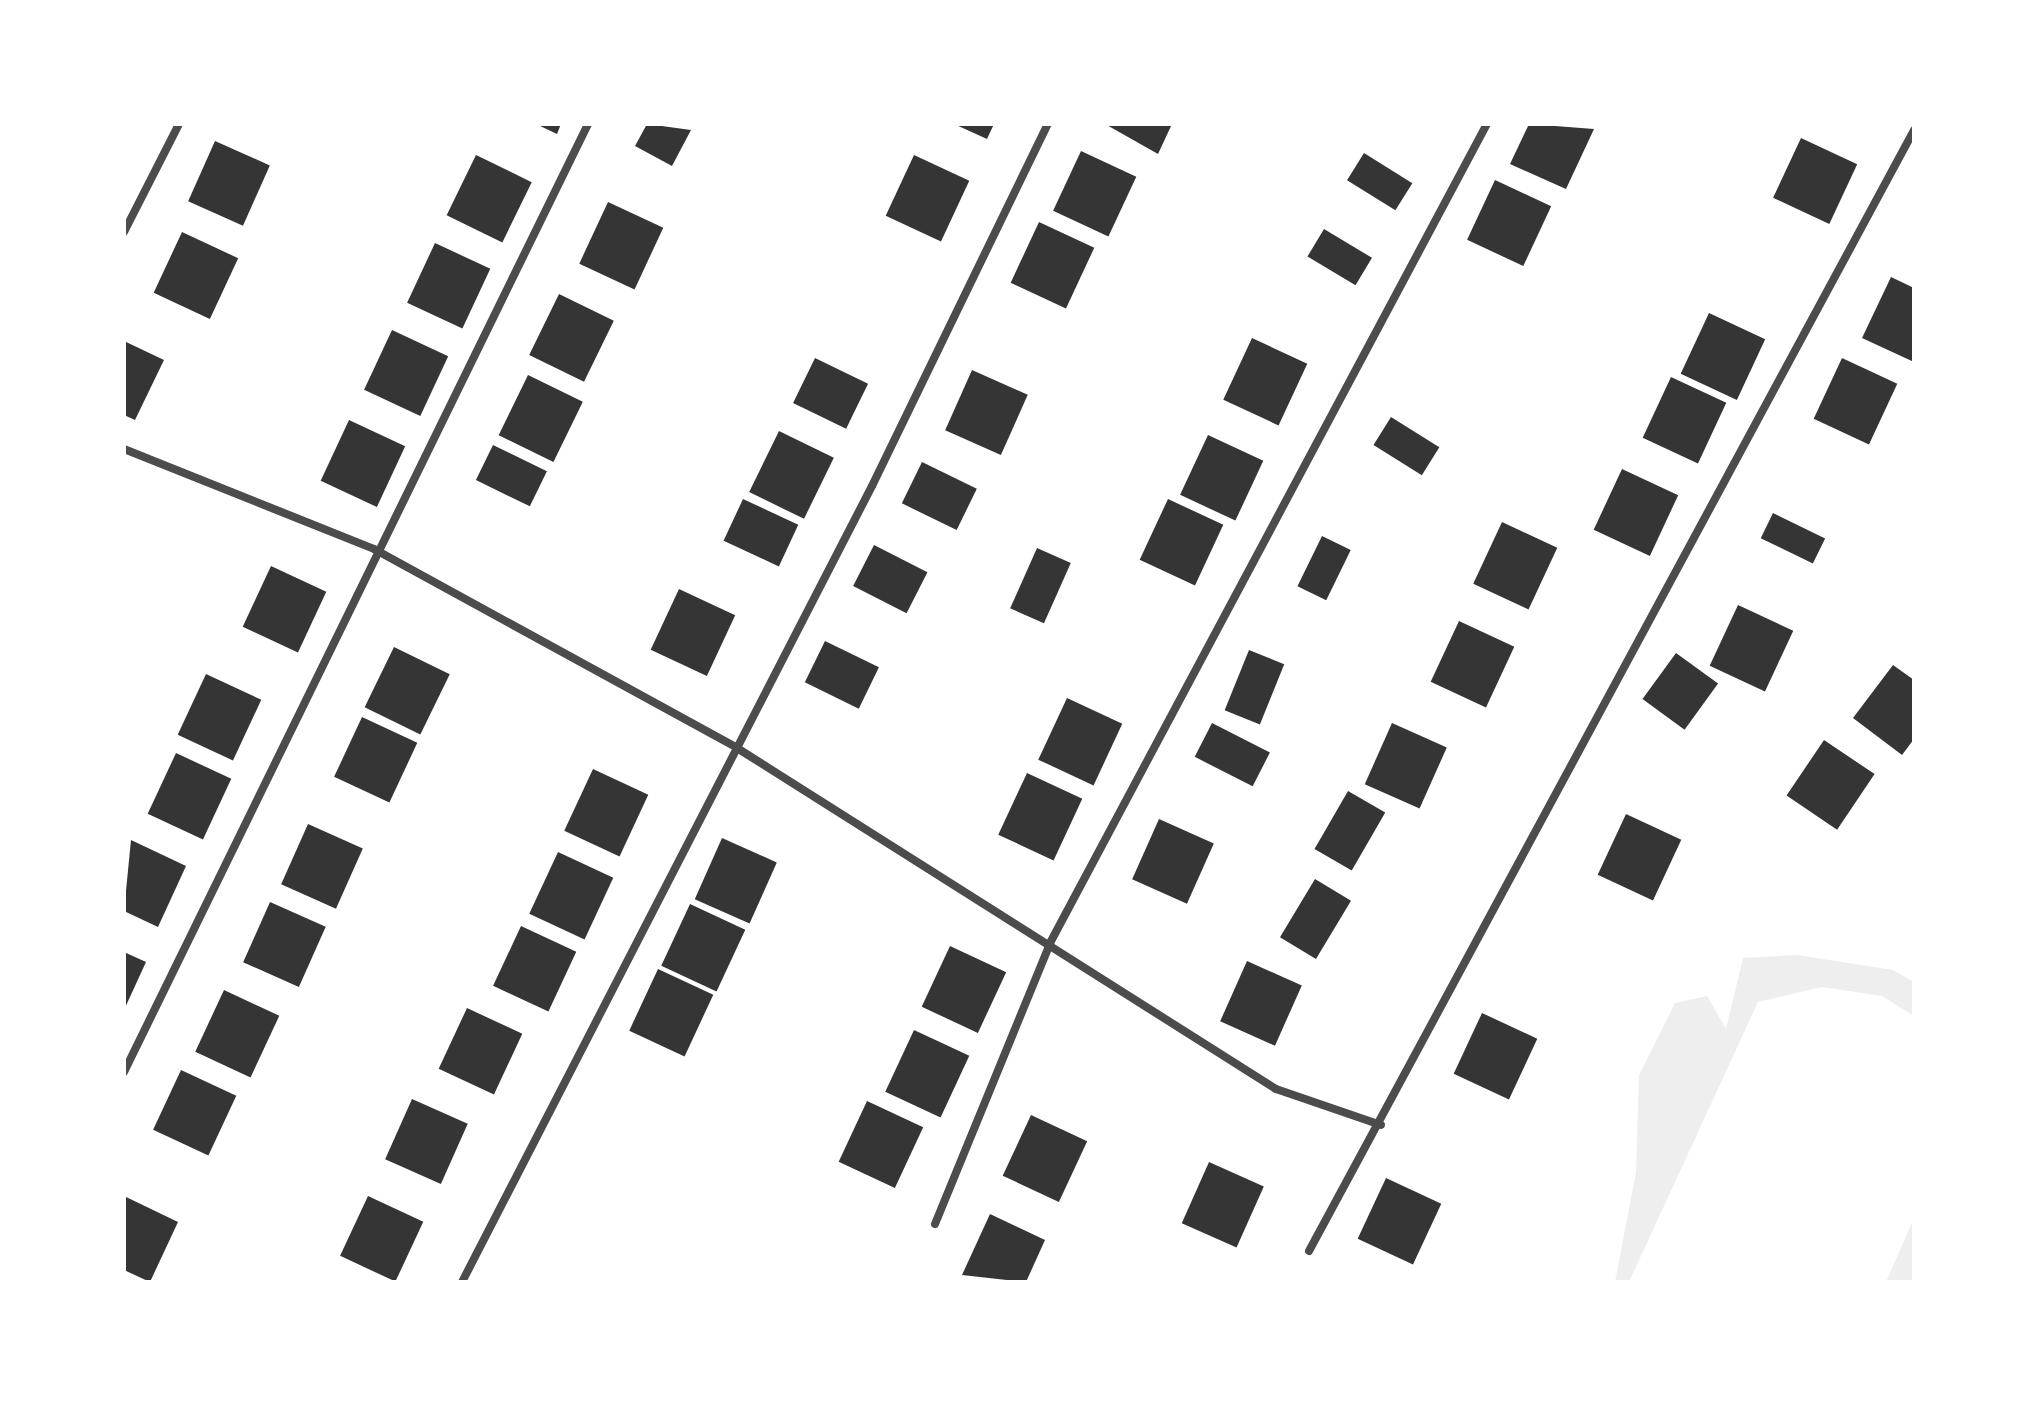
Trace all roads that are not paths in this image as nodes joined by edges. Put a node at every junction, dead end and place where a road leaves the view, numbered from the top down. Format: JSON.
{"nodes":[{"id":1,"x":179,"y":124,"type":"edge"},
{"id":2,"x":588,"y":124,"type":"edge"},
{"id":3,"x":1048,"y":124,"type":"edge"},
{"id":4,"x":1487,"y":124,"type":"edge"},
{"id":5,"x":1914,"y":130,"type":"edge"},
{"id":6,"x":124,"y":232,"type":"edge"},
{"id":7,"x":124,"y":449,"type":"edge"},
{"id":8,"x":374,"y":549,"type":"junction"},
{"id":9,"x":737,"y":748,"type":"junction"},
{"id":10,"x":1050,"y":943,"type":"junction"},
{"id":11,"x":124,"y":1072,"type":"edge"},
{"id":12,"x":1381,"y":1125,"type":"junction"},
{"id":13,"x":935,"y":1224,"type":"dead end"},
{"id":14,"x":1309,"y":1251,"type":"dead end"},
{"id":15,"x":462,"y":1282,"type":"edge"}],
"edges":[{"from":1,"to":6,"type":"street"},
{"from":2,"to":8,"type":"street"},
{"from":3,"to":9,"type":"street"},
{"from":4,"to":10,"type":"street"},
{"from":5,"to":12,"type":"street"},
{"from":7,"to":8,"type":"street"},
{"from":8,"to":9,"type":"street"},
{"from":8,"to":11,"type":"street"},
{"from":9,"to":10,"type":"street"},
{"from":9,"to":15,"type":"street"},
{"from":10,"to":12,"type":"street"},
{"from":10,"to":13,"type":"street"},
{"from":12,"to":14,"type":"street"}]}
